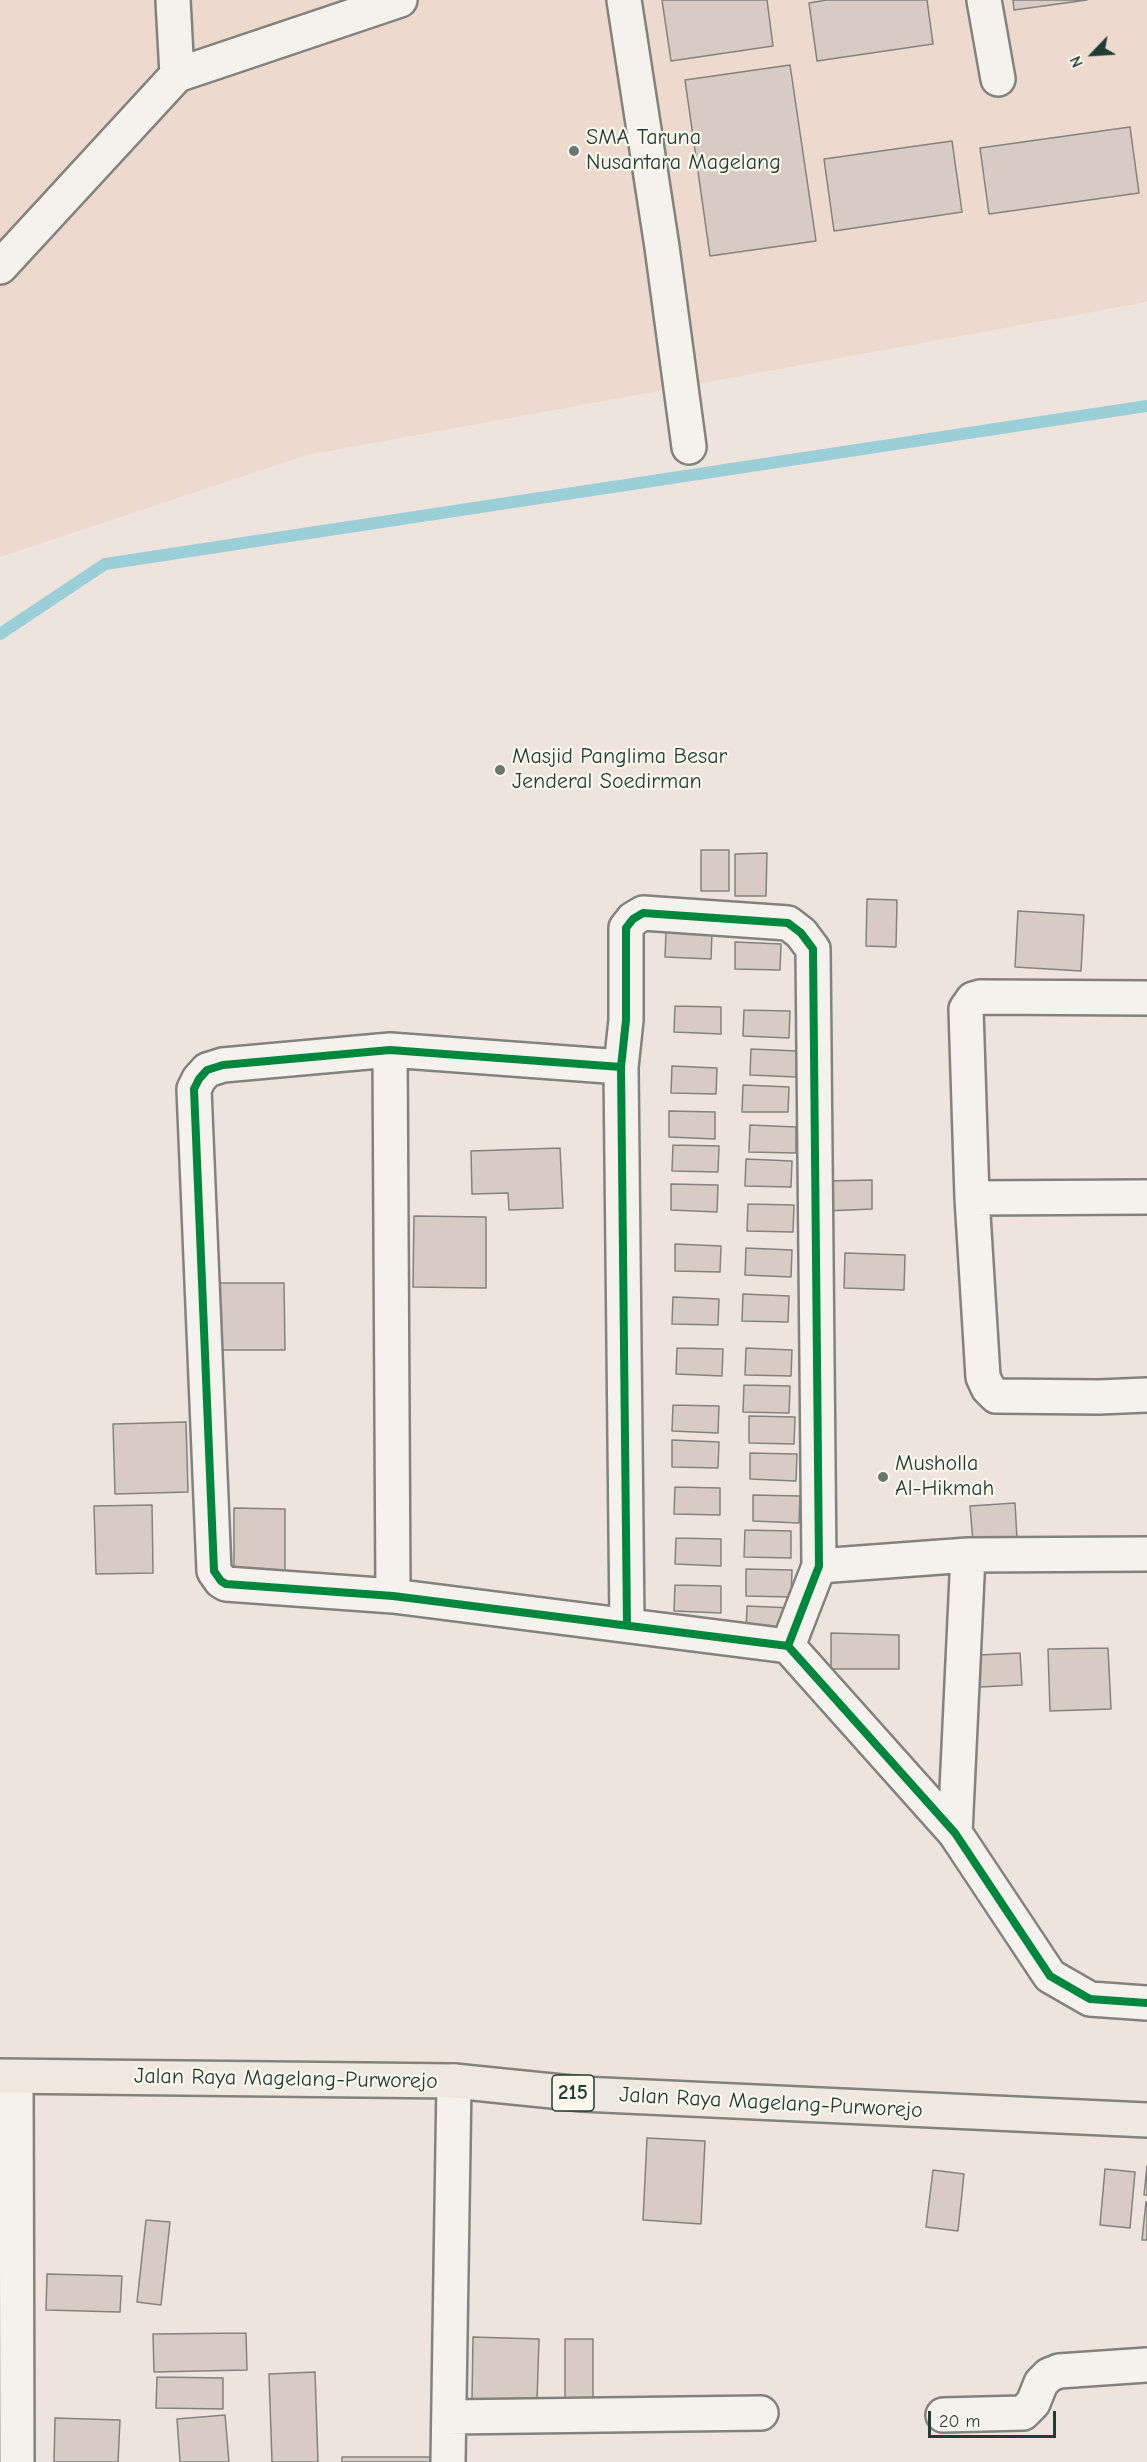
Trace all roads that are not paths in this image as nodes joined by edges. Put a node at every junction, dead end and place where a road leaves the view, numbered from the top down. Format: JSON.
{"nodes":[{"id":1,"x":173,"y":0,"type":"edge"},
{"id":2,"x":400,"y":0,"type":"edge"},
{"id":3,"x":624,"y":0,"type":"edge"},
{"id":4,"x":984,"y":0,"type":"edge"},
{"id":5,"x":177,"y":75,"type":"junction"},
{"id":6,"x":998,"y":79,"type":"dead end"},
{"id":7,"x":0,"y":267,"type":"edge"},
{"id":8,"x":689,"y":447,"type":"dead end"},
{"id":9,"x":1147,"y":998,"type":"edge"},
{"id":10,"x":390,"y":1050,"type":"junction"},
{"id":11,"x":621,"y":1067,"type":"junction"},
{"id":12,"x":1147,"y":1197,"type":"edge"},
{"id":13,"x":972,"y":1198,"type":"junction"},
{"id":14,"x":1147,"y":1395,"type":"edge"},
{"id":15,"x":1147,"y":1554,"type":"edge"},
{"id":16,"x":968,"y":1555,"type":"junction"},
{"id":17,"x":819,"y":1566,"type":"junction"},
{"id":18,"x":393,"y":1596,"type":"junction"},
{"id":19,"x":627,"y":1624,"type":"junction"},
{"id":20,"x":788,"y":1646,"type":"junction"},
{"id":21,"x":955,"y":1833,"type":"junction"},
{"id":22,"x":1147,"y":2003,"type":"edge"},
{"id":23,"x":8,"y":2076,"type":"edge"},
{"id":24,"x":454,"y":2081,"type":"junction"},
{"id":25,"x":1147,"y":2120,"type":"edge"},
{"id":26,"x":1147,"y":2365,"type":"edge"},
{"id":27,"x":761,"y":2413,"type":"dead end"},
{"id":28,"x":943,"y":2415,"type":"dead end"},
{"id":29,"x":449,"y":2417,"type":"junction"},
{"id":30,"x":16,"y":2462,"type":"edge"},
{"id":31,"x":448,"y":2462,"type":"edge"}],
"edges":[{"from":1,"to":5,"type":"street"},
{"from":2,"to":5,"type":"street"},
{"from":3,"to":8,"type":"street"},
{"from":4,"to":6,"type":"street"},
{"from":5,"to":7,"type":"street"},
{"from":9,"to":13,"type":"street"},
{"from":10,"to":11,"type":"street"},
{"from":10,"to":18,"type":"street"},
{"from":10,"to":18,"type":"street"},
{"from":11,"to":17,"type":"street"},
{"from":11,"to":19,"type":"street"},
{"from":12,"to":13,"type":"street"},
{"from":13,"to":14,"type":"street"},
{"from":15,"to":16,"type":"street"},
{"from":16,"to":17,"type":"street"},
{"from":16,"to":21,"type":"street"},
{"from":17,"to":20,"type":"street"},
{"from":18,"to":19,"type":"street"},
{"from":19,"to":20,"type":"street"},
{"from":20,"to":21,"type":"street"},
{"from":21,"to":22,"type":"street"},
{"from":23,"to":24,"type":"main road","name":"Jalan Raya Magelang-Purworejo","number":"215"},
{"from":23,"to":30,"type":"street"},
{"from":24,"to":25,"type":"main road","name":"Jalan Raya Magelang-Purworejo","number":"215"},
{"from":24,"to":29,"type":"street"},
{"from":26,"to":28,"type":"street"},
{"from":27,"to":29,"type":"street"},
{"from":29,"to":31,"type":"street"}]}
